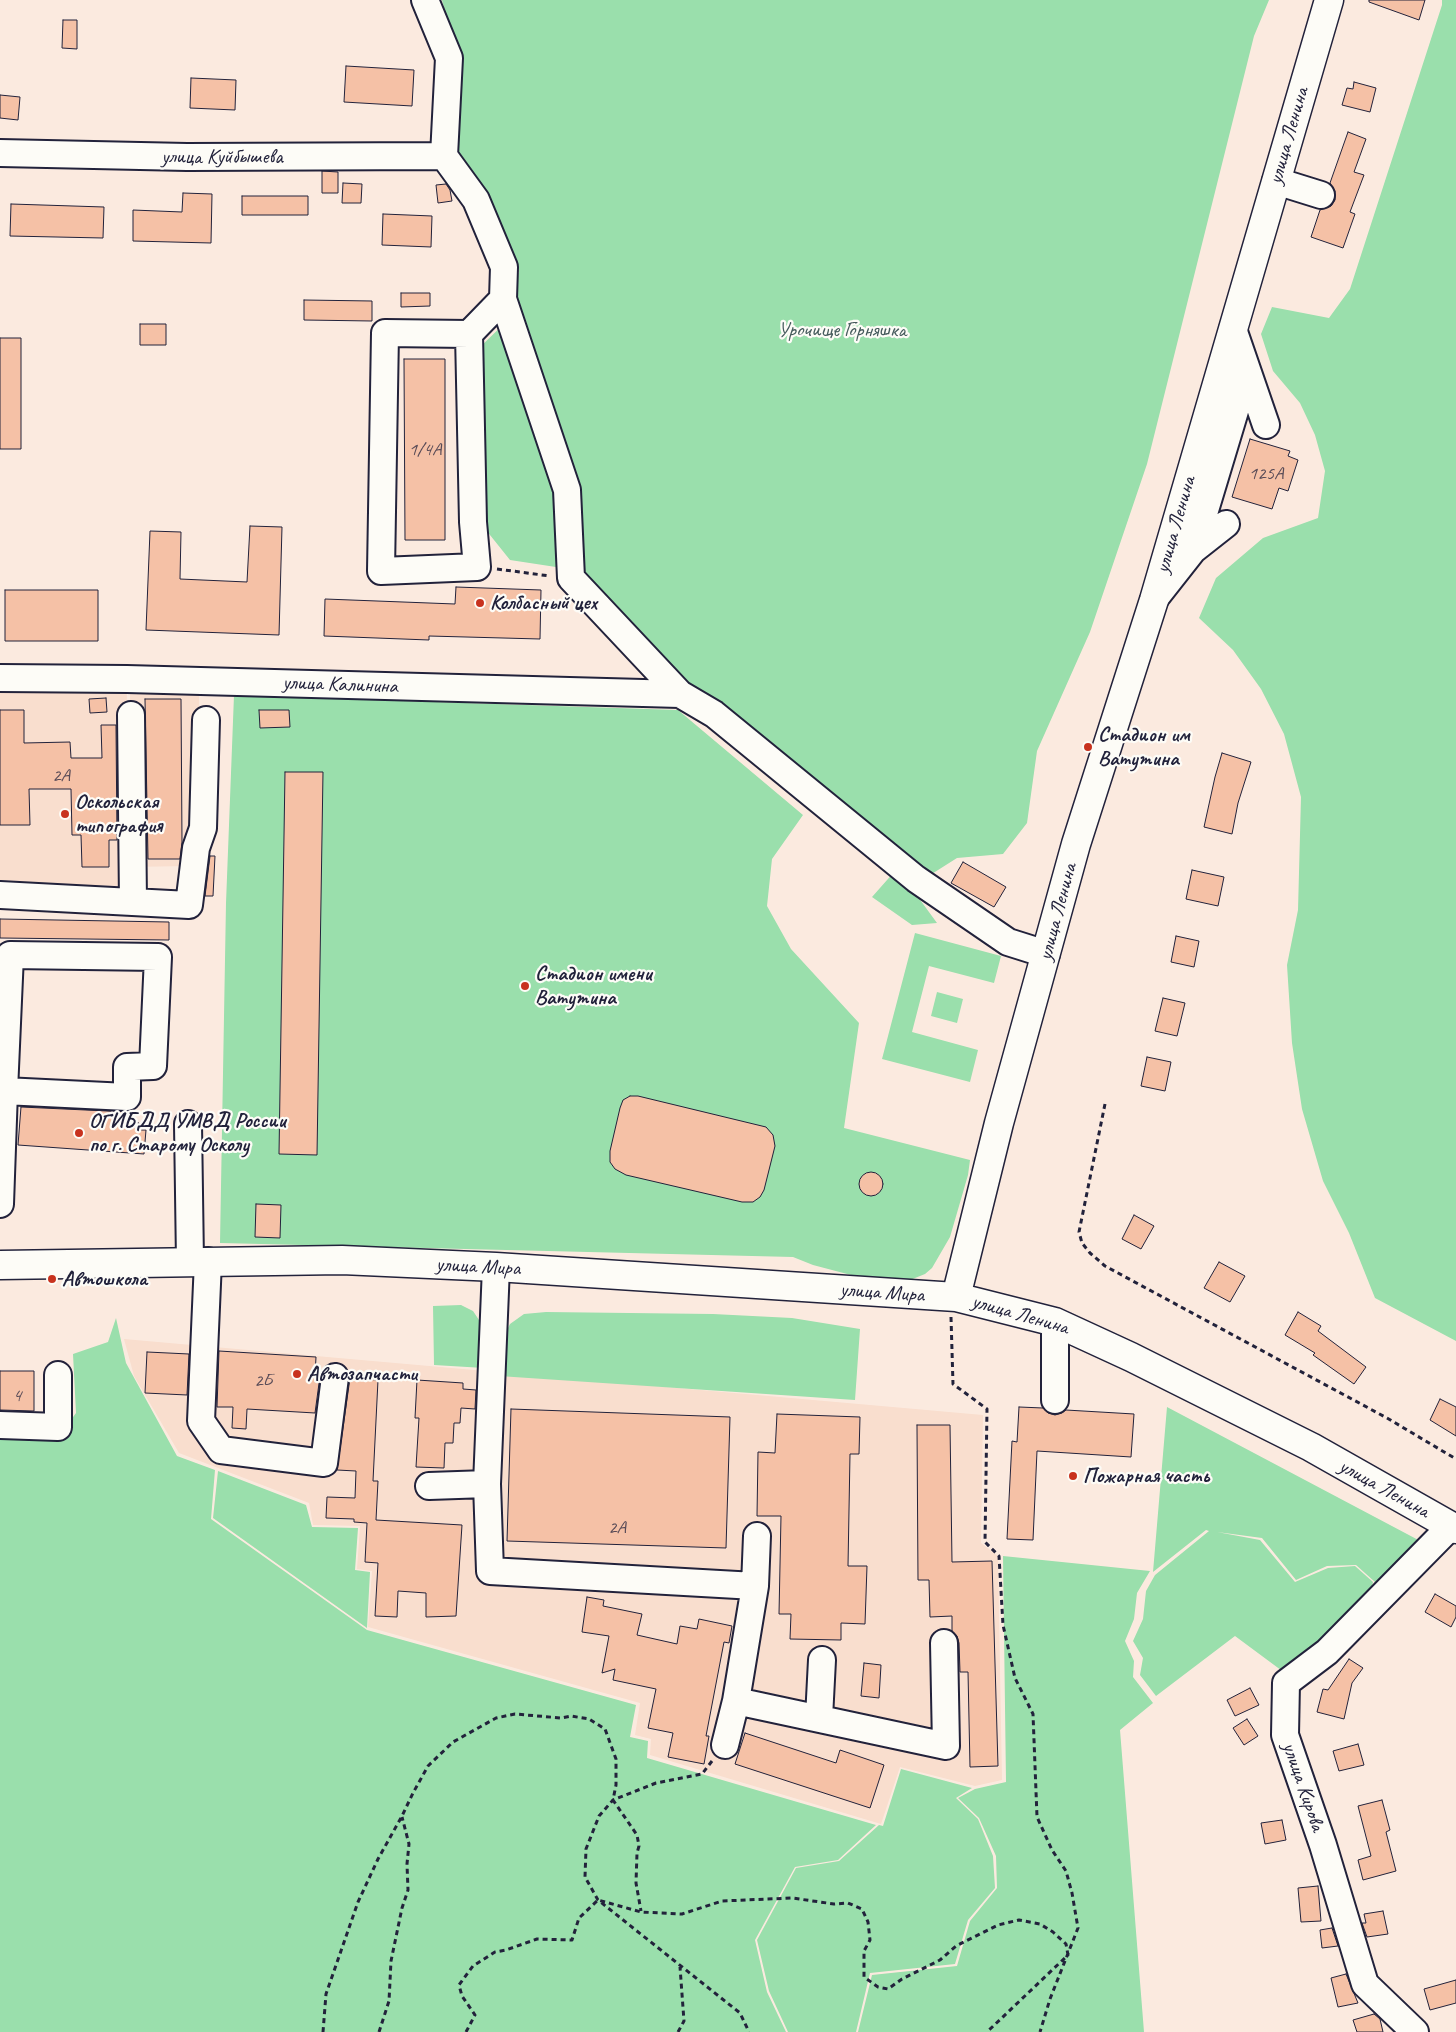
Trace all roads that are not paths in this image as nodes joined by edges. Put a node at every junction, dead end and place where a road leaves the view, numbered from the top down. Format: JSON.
{"nodes":[{"id":1,"x":425,"y":0,"type":"edge"},
{"id":2,"x":1329,"y":0,"type":"edge"},
{"id":3,"x":0,"y":153,"type":"edge"},
{"id":4,"x":444,"y":156,"type":"junction"},
{"id":5,"x":1276,"y":181,"type":"junction"},
{"id":6,"x":1321,"y":195,"type":"dead end"},
{"id":7,"x":503,"y":299,"type":"junction"},
{"id":8,"x":1233,"y":329,"type":"junction"},
{"id":9,"x":469,"y":334,"type":"junction"},
{"id":10,"x":1248,"y":371,"type":"junction"},
{"id":11,"x":1266,"y":425,"type":"dead end"},
{"id":12,"x":1226,"y":524,"type":"dead end"},
{"id":13,"x":1193,"y":550,"type":"junction"},
{"id":14,"x":1154,"y":600,"type":"junction"},
{"id":15,"x":0,"y":678,"type":"edge"},
{"id":16,"x":680,"y":694,"type":"junction"},
{"id":17,"x":131,"y":715,"type":"dead end"},
{"id":18,"x":206,"y":720,"type":"dead end"},
{"id":19,"x":0,"y":895,"type":"edge"},
{"id":20,"x":133,"y":902,"type":"junction"},
{"id":21,"x":1046,"y":954,"type":"junction"},
{"id":22,"x":4,"y":1091,"type":"junction"},
{"id":23,"x":188,"y":1124,"type":"dead end"},
{"id":24,"x":0,"y":1204,"type":"edge"},
{"id":25,"x":199,"y":1261,"type":"junction"},
{"id":26,"x":0,"y":1265,"type":"edge"},
{"id":27,"x":496,"y":1267,"type":"junction"},
{"id":28,"x":956,"y":1297,"type":"junction"},
{"id":29,"x":1055,"y":1322,"type":"junction"},
{"id":30,"x":58,"y":1375,"type":"dead end"},
{"id":31,"x":335,"y":1377,"type":"dead end"},
{"id":32,"x":1055,"y":1400,"type":"dead end"},
{"id":33,"x":0,"y":1425,"type":"edge"},
{"id":34,"x":487,"y":1484,"type":"junction"},
{"id":35,"x":429,"y":1486,"type":"dead end"},
{"id":36,"x":1454,"y":1527,"type":"edge"},
{"id":37,"x":757,"y":1536,"type":"dead end"},
{"id":38,"x":755,"y":1586,"type":"junction"},
{"id":39,"x":944,"y":1643,"type":"dead end"},
{"id":40,"x":822,"y":1660,"type":"dead end"},
{"id":41,"x":736,"y":1701,"type":"junction"},
{"id":42,"x":819,"y":1718,"type":"junction"},
{"id":43,"x":724,"y":1744,"type":"road end"},
{"id":44,"x":1415,"y":2032,"type":"edge"}],
"edges":[{"from":1,"to":4,"type":"street"},
{"from":2,"to":5,"type":"main road","name":"улица Ленина"},
{"from":3,"to":4,"type":"street","name":"улица Куйбышева"},
{"from":4,"to":7,"type":"street"},
{"from":5,"to":6,"type":"street"},
{"from":5,"to":8,"type":"main road","name":"улица Ленина"},
{"from":7,"to":9,"type":"street"},
{"from":7,"to":16,"type":"street"},
{"from":8,"to":10,"type":"street"},
{"from":8,"to":14,"type":"main road","name":"улица Ленина"},
{"from":9,"to":9,"type":"street"},
{"from":10,"to":11,"type":"street"},
{"from":10,"to":13,"type":"street"},
{"from":12,"to":13,"type":"street"},
{"from":13,"to":14,"type":"street"},
{"from":14,"to":21,"type":"main road","name":"улица Ленина"},
{"from":15,"to":16,"type":"street","name":"улица Калинина"},
{"from":16,"to":21,"type":"street"},
{"from":17,"to":20,"type":"street"},
{"from":18,"to":20,"type":"street"},
{"from":19,"to":20,"type":"street"},
{"from":21,"to":28,"type":"main road","name":"улица Ленина"},
{"from":22,"to":22,"type":"street"},
{"from":22,"to":24,"type":"street"},
{"from":23,"to":25,"type":"street"},
{"from":25,"to":26,"type":"main road","name":"улица Мира"},
{"from":25,"to":27,"type":"main road","name":"улица Мира"},
{"from":25,"to":31,"type":"street"},
{"from":27,"to":28,"type":"main road","name":"улица Мира"},
{"from":27,"to":34,"type":"street"},
{"from":28,"to":29,"type":"main road","name":"улица Ленина"},
{"from":29,"to":32,"type":"street"},
{"from":29,"to":36,"type":"main road","name":"улица Ленина"},
{"from":30,"to":33,"type":"street"},
{"from":34,"to":35,"type":"street"},
{"from":34,"to":38,"type":"street"},
{"from":36,"to":44,"type":"street","name":"улица Кирова"},
{"from":37,"to":38,"type":"street"},
{"from":38,"to":41,"type":"street"},
{"from":39,"to":42,"type":"street"},
{"from":40,"to":42,"type":"street"},
{"from":41,"to":42,"type":"street"},
{"from":41,"to":43,"type":"street"}]}
